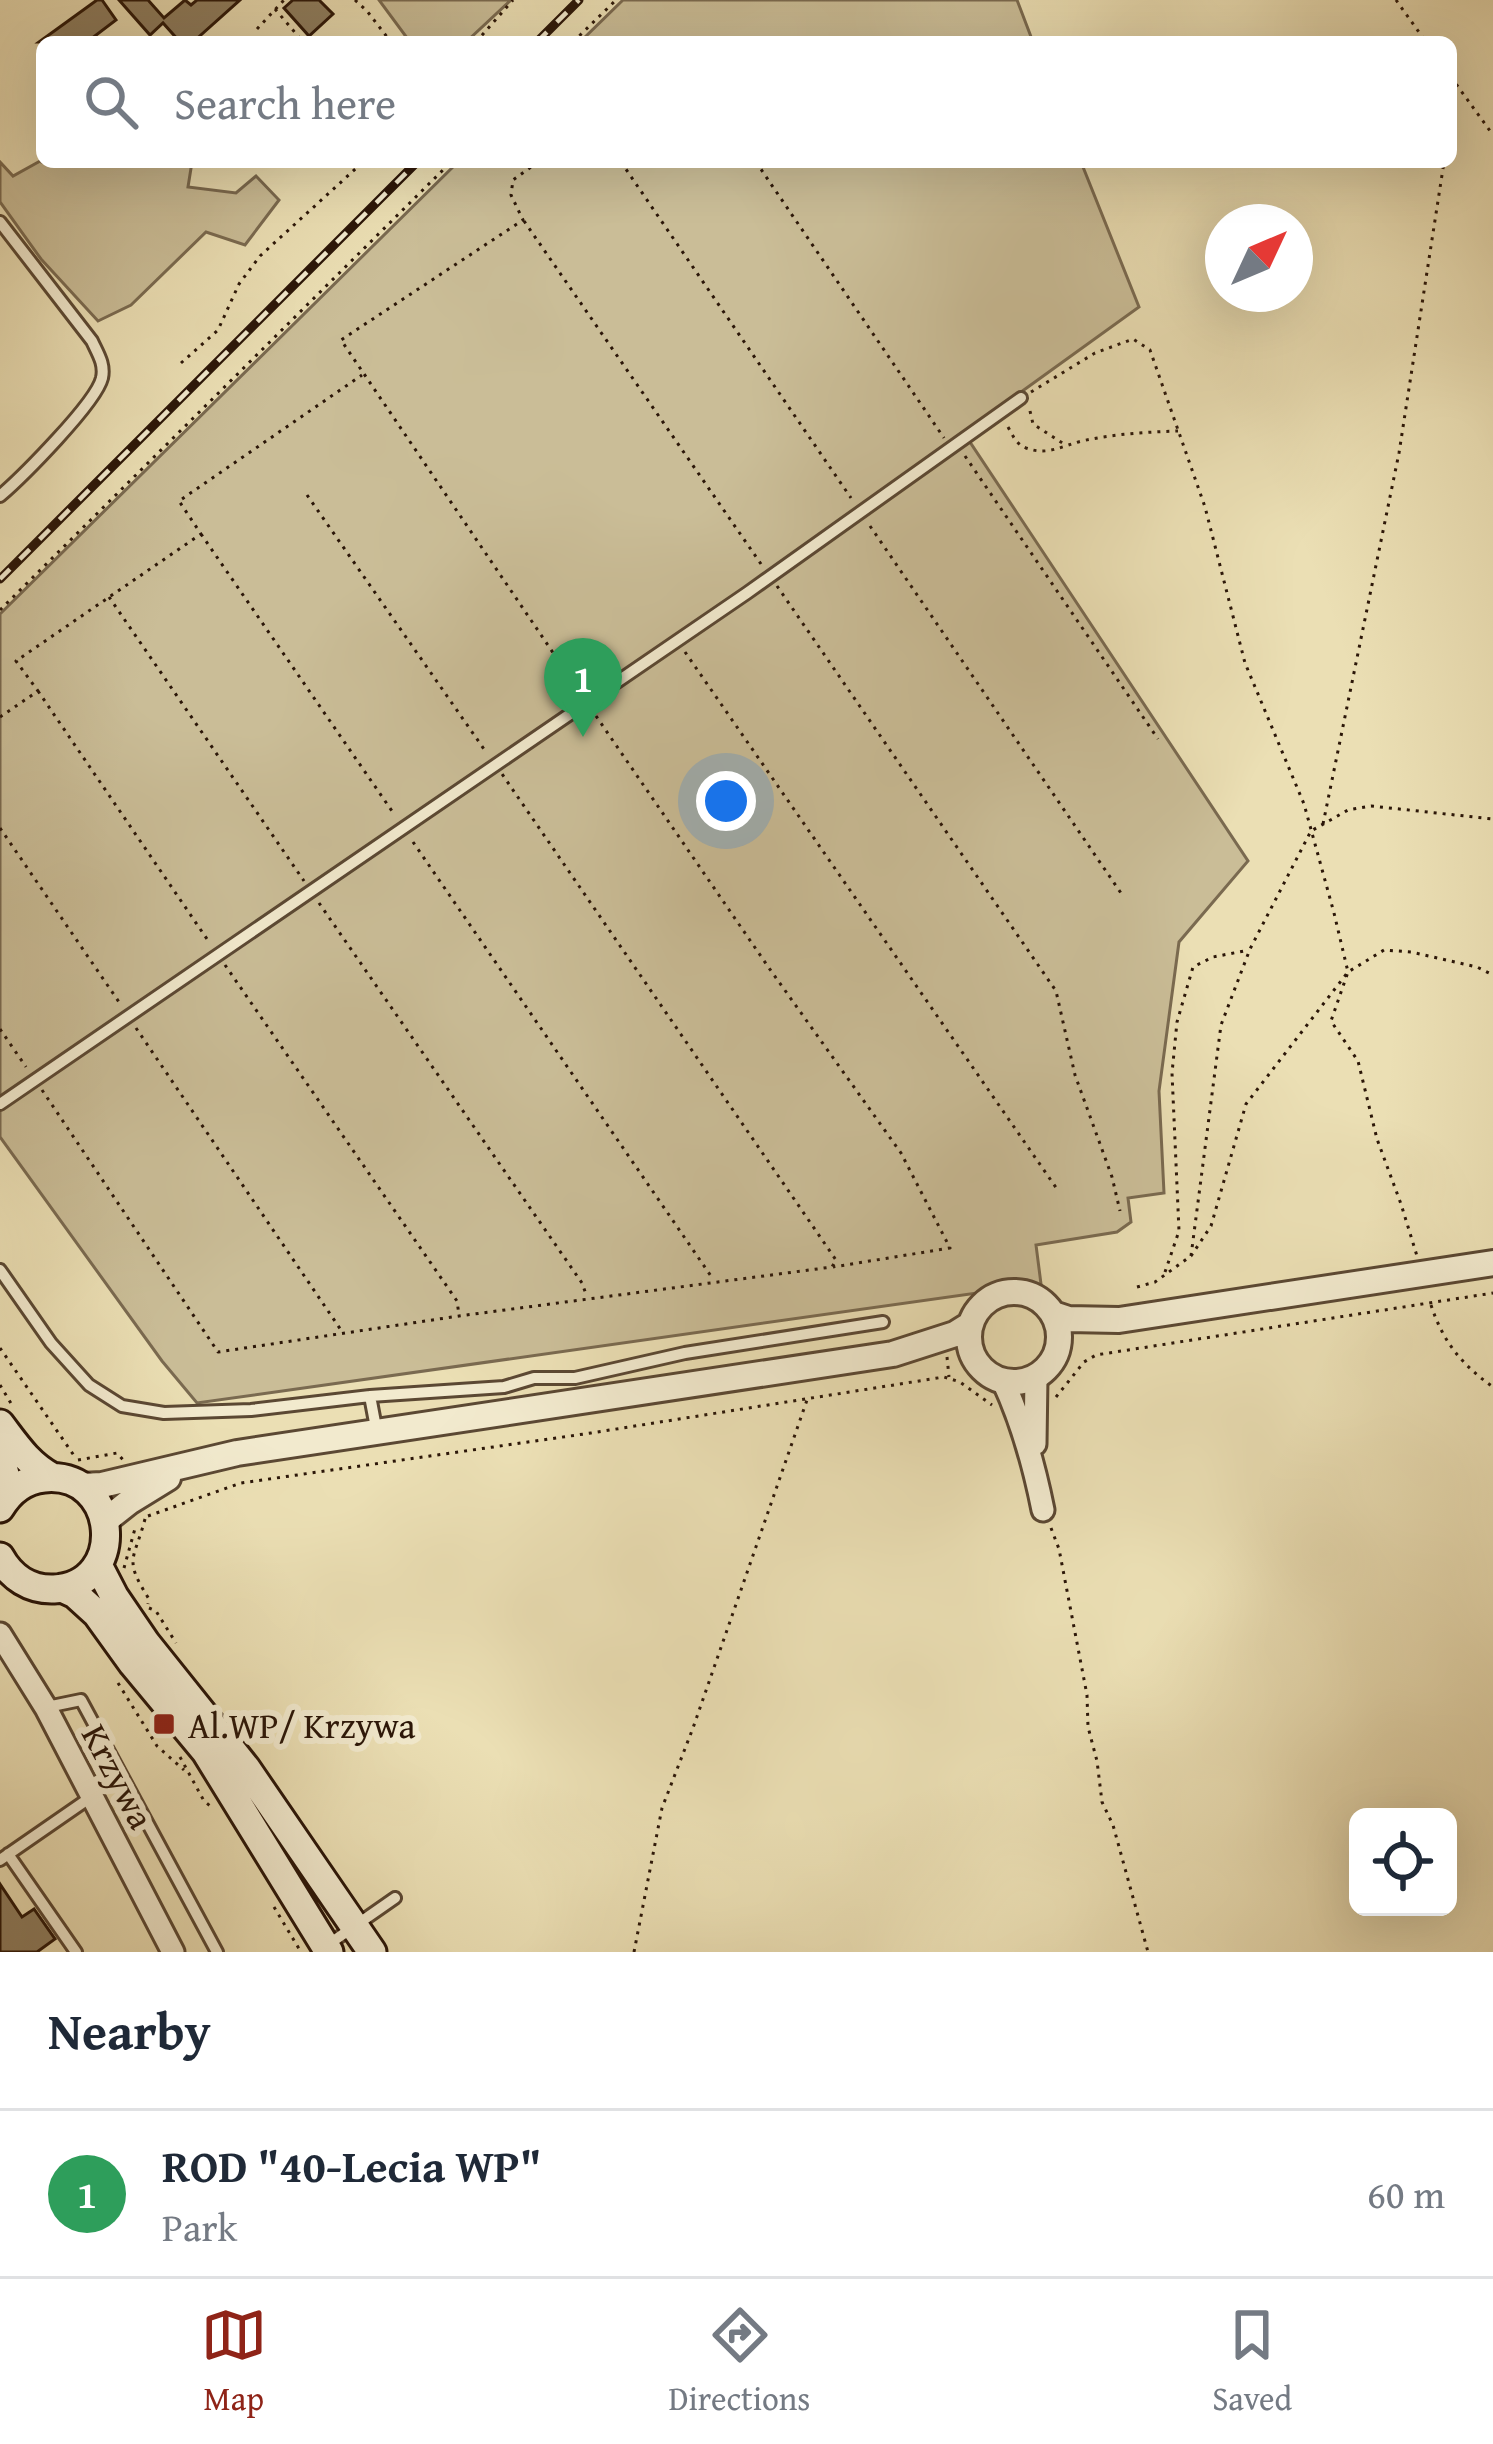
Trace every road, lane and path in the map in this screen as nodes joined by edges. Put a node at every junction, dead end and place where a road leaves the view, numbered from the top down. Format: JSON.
{"nodes":[{"id":1,"x":284,"y":0,"type":"edge"},
{"id":2,"x":355,"y":0,"type":"edge"},
{"id":3,"x":513,"y":0,"type":"edge"},
{"id":4,"x":616,"y":0,"type":"edge"},
{"id":5,"x":1396,"y":0,"type":"edge"},
{"id":6,"x":275,"y":9,"type":"junction"},
{"id":7,"x":257,"y":29,"type":"dead end"},
{"id":8,"x":298,"y":36,"type":"edge"},
{"id":9,"x":386,"y":36,"type":"edge"},
{"id":10,"x":481,"y":36,"type":"edge"},
{"id":11,"x":579,"y":36,"type":"edge"},
{"id":12,"x":1422,"y":36,"type":"edge"},
{"id":13,"x":1457,"y":85,"type":"edge"},
{"id":14,"x":1493,"y":135,"type":"edge"},
{"id":15,"x":356,"y":168,"type":"edge"},
{"id":16,"x":445,"y":168,"type":"edge"},
{"id":17,"x":530,"y":168,"type":"edge"},
{"id":18,"x":625,"y":168,"type":"edge"},
{"id":19,"x":761,"y":168,"type":"edge"},
{"id":20,"x":1443,"y":168,"type":"edge"},
{"id":21,"x":523,"y":220,"type":"junction"},
{"id":22,"x":0,"y":222,"type":"edge"},
{"id":23,"x":181,"y":363,"type":"dead end"},
{"id":24,"x":364,"y":373,"type":"junction"},
{"id":25,"x":1039,"y":387,"type":"junction"},
{"id":26,"x":1021,"y":398,"type":"junction"},
{"id":27,"x":1178,"y":431,"type":"junction"},
{"id":28,"x":1068,"y":446,"type":"junction"},
{"id":29,"x":951,"y":448,"type":"junction"},
{"id":30,"x":308,"y":495,"type":"dead end"},
{"id":31,"x":0,"y":496,"type":"edge"},
{"id":32,"x":861,"y":512,"type":"junction"},
{"id":33,"x":201,"y":534,"type":"junction"},
{"id":34,"x":770,"y":577,"type":"junction"},
{"id":35,"x":109,"y":598,"type":"junction"},
{"id":36,"x":0,"y":610,"type":"edge"},
{"id":37,"x":677,"y":641,"type":"junction"},
{"id":38,"x":38,"y":691,"type":"junction"},
{"id":39,"x":587,"y":703,"type":"junction"},
{"id":40,"x":0,"y":717,"type":"edge"},
{"id":41,"x":1157,"y":739,"type":"dead end"},
{"id":42,"x":496,"y":765,"type":"junction"},
{"id":43,"x":1493,"y":819,"type":"edge"},
{"id":44,"x":1324,"y":824,"type":"junction"},
{"id":45,"x":0,"y":829,"type":"edge"},
{"id":46,"x":404,"y":829,"type":"junction"},
{"id":47,"x":1311,"y":831,"type":"junction"},
{"id":48,"x":311,"y":892,"type":"junction"},
{"id":49,"x":1123,"y":896,"type":"dead end"},
{"id":50,"x":1250,"y":949,"type":"junction"},
{"id":51,"x":218,"y":955,"type":"junction"},
{"id":52,"x":1348,"y":972,"type":"junction"},
{"id":53,"x":1493,"y":975,"type":"edge"},
{"id":54,"x":128,"y":1016,"type":"junction"},
{"id":55,"x":0,"y":1029,"type":"edge"},
{"id":56,"x":34,"y":1080,"type":"junction"},
{"id":57,"x":0,"y":1104,"type":"edge"},
{"id":58,"x":1057,"y":1190,"type":"dead end"},
{"id":59,"x":1120,"y":1211,"type":"dead end"},
{"id":60,"x":1191,"y":1256,"type":"junction"},
{"id":61,"x":1493,"y":1263,"type":"edge"},
{"id":62,"x":832,"y":1267,"type":"junction"},
{"id":63,"x":0,"y":1270,"type":"edge"},
{"id":64,"x":1422,"y":1274,"type":"junction"},
{"id":65,"x":1163,"y":1277,"type":"junction"},
{"id":66,"x":715,"y":1282,"type":"junction"},
{"id":67,"x":1137,"y":1287,"type":"dead end"},
{"id":68,"x":1493,"y":1293,"type":"edge"},
{"id":69,"x":587,"y":1299,"type":"junction"},
{"id":70,"x":1430,"y":1302,"type":"junction"},
{"id":71,"x":1054,"y":1314,"type":"junction"},
{"id":72,"x":459,"y":1316,"type":"junction"},
{"id":73,"x":1119,"y":1320,"type":"junction"},
{"id":74,"x":883,"y":1322,"type":"dead end"},
{"id":75,"x":971,"y":1324,"type":"junction"},
{"id":76,"x":345,"y":1335,"type":"junction"},
{"id":77,"x":1058,"y":1346,"type":"junction"},
{"id":78,"x":0,"y":1348,"type":"edge"},
{"id":79,"x":892,"y":1354,"type":"junction"},
{"id":80,"x":976,"y":1362,"type":"junction"},
{"id":81,"x":1036,"y":1377,"type":"junction"},
{"id":82,"x":1003,"y":1381,"type":"junction"},
{"id":83,"x":1493,"y":1387,"type":"edge"},
{"id":84,"x":370,"y":1396,"type":"junction"},
{"id":85,"x":808,"y":1397,"type":"junction"},
{"id":86,"x":1025,"y":1408,"type":"junction"},
{"id":87,"x":0,"y":1424,"type":"edge"},
{"id":88,"x":376,"y":1433,"type":"junction"},
{"id":89,"x":0,"y":1455,"type":"edge"},
{"id":90,"x":191,"y":1465,"type":"junction"},
{"id":91,"x":79,"y":1473,"type":"junction"},
{"id":92,"x":52,"y":1477,"type":"junction"},
{"id":93,"x":2,"y":1506,"type":"edge"},
{"id":94,"x":1043,"y":1510,"type":"joint"},
{"id":95,"x":137,"y":1520,"type":"dead end"},
{"id":96,"x":105,"y":1521,"type":"junction"},
{"id":97,"x":0,"y":1557,"type":"edge"},
{"id":98,"x":98,"y":1565,"type":"junction"},
{"id":99,"x":62,"y":1588,"type":"junction"},
{"id":100,"x":0,"y":1634,"type":"edge"},
{"id":101,"x":46,"y":1708,"type":"junction"},
{"id":102,"x":91,"y":1797,"type":"junction"},
{"id":103,"x":4,"y":1857,"type":"edge"},
{"id":104,"x":394,"y":1898,"type":"dead end"},
{"id":105,"x":355,"y":1928,"type":"junction"},
{"id":106,"x":327,"y":1949,"type":"edge"},
{"id":107,"x":76,"y":1952,"type":"edge"},
{"id":108,"x":173,"y":1952,"type":"edge"},
{"id":109,"x":217,"y":1952,"type":"edge"},
{"id":110,"x":372,"y":1952,"type":"edge"},
{"id":111,"x":634,"y":1952,"type":"edge"},
{"id":112,"x":1148,"y":1952,"type":"edge"}],
"edges":[{"from":1,"to":6,"type":"path"},
{"from":2,"to":9,"type":"path"},
{"from":3,"to":10,"type":"path"},
{"from":4,"to":11,"type":"path"},
{"from":5,"to":12,"type":"path"},
{"from":6,"to":7,"type":"path"},
{"from":6,"to":8,"type":"path"},
{"from":13,"to":14,"type":"path"},
{"from":15,"to":23,"type":"path"},
{"from":16,"to":36,"type":"path"},
{"from":17,"to":21,"type":"path"},
{"from":18,"to":32,"type":"path"},
{"from":19,"to":29,"type":"path"},
{"from":20,"to":44,"type":"path"},
{"from":21,"to":24,"type":"path"},
{"from":21,"to":34,"type":"path"},
{"from":22,"to":31,"type":"lane"},
{"from":24,"to":33,"type":"path"},
{"from":24,"to":39,"type":"path"},
{"from":25,"to":26,"type":"path"},
{"from":25,"to":27,"type":"path"},
{"from":25,"to":28,"type":"path"},
{"from":26,"to":28,"type":"path"},
{"from":26,"to":29,"type":"lane"},
{"from":27,"to":28,"type":"path"},
{"from":27,"to":47,"type":"path"},
{"from":29,"to":32,"type":"lane"},
{"from":29,"to":41,"type":"path"},
{"from":30,"to":42,"type":"path"},
{"from":32,"to":34,"type":"lane"},
{"from":32,"to":49,"type":"path"},
{"from":33,"to":35,"type":"path"},
{"from":33,"to":46,"type":"path"},
{"from":34,"to":37,"type":"lane"},
{"from":34,"to":59,"type":"path"},
{"from":35,"to":38,"type":"path"},
{"from":35,"to":48,"type":"path"},
{"from":37,"to":39,"type":"lane"},
{"from":37,"to":58,"type":"path"},
{"from":38,"to":40,"type":"path"},
{"from":38,"to":51,"type":"path"},
{"from":39,"to":42,"type":"lane"},
{"from":39,"to":62,"type":"path"},
{"from":42,"to":46,"type":"lane"},
{"from":42,"to":62,"type":"path"},
{"from":43,"to":44,"type":"path"},
{"from":44,"to":47,"type":"path"},
{"from":45,"to":54,"type":"path"},
{"from":46,"to":48,"type":"lane"},
{"from":46,"to":66,"type":"path"},
{"from":47,"to":50,"type":"path"},
{"from":47,"to":52,"type":"path"},
{"from":48,"to":51,"type":"lane"},
{"from":48,"to":69,"type":"path"},
{"from":50,"to":60,"type":"path"},
{"from":50,"to":65,"type":"path"},
{"from":51,"to":54,"type":"lane"},
{"from":51,"to":72,"type":"path"},
{"from":52,"to":53,"type":"path"},
{"from":52,"to":60,"type":"path"},
{"from":52,"to":64,"type":"path"},
{"from":54,"to":56,"type":"lane"},
{"from":54,"to":76,"type":"path"},
{"from":55,"to":56,"type":"path"},
{"from":56,"to":57,"type":"lane"},
{"from":56,"to":76,"type":"path"},
{"from":60,"to":65,"type":"path"},
{"from":61,"to":64,"type":"street"},
{"from":62,"to":66,"type":"path"},
{"from":63,"to":84,"type":"lane"},
{"from":64,"to":73,"type":"street"},
{"from":65,"to":67,"type":"path"},
{"from":66,"to":69,"type":"path"},
{"from":68,"to":70,"type":"path"},
{"from":69,"to":72,"type":"path"},
{"from":70,"to":83,"type":"path"},
{"from":70,"to":86,"type":"path"},
{"from":71,"to":73,"type":"street"},
{"from":71,"to":75,"type":"street"},
{"from":71,"to":77,"type":"street"},
{"from":72,"to":76,"type":"path"},
{"from":73,"to":77,"type":"street"},
{"from":74,"to":84,"type":"lane"},
{"from":75,"to":79,"type":"street"},
{"from":75,"to":80,"type":"street"},
{"from":77,"to":81,"type":"street"},
{"from":78,"to":91,"type":"path"},
{"from":79,"to":80,"type":"street"},
{"from":79,"to":88,"type":"street"},
{"from":80,"to":82,"type":"street"},
{"from":81,"to":82,"type":"street"},
{"from":81,"to":86,"type":"street"},
{"from":82,"to":86,"type":"street"},
{"from":84,"to":88,"type":"lane"},
{"from":85,"to":86,"type":"path"},
{"from":85,"to":95,"type":"path"},
{"from":85,"to":111,"type":"path"},
{"from":86,"to":94,"type":"street"},
{"from":87,"to":92,"type":"main road"},
{"from":88,"to":90,"type":"street"},
{"from":89,"to":93,"type":"main road"},
{"from":90,"to":91,"type":"street"},
{"from":90,"to":96,"type":"street"},
{"from":91,"to":92,"type":"main road"},
{"from":91,"to":96,"type":"main road"},
{"from":92,"to":93,"type":"main road"},
{"from":94,"to":112,"type":"path"},
{"from":96,"to":98,"type":"main road"},
{"from":97,"to":99,"type":"main road"},
{"from":98,"to":99,"type":"main road"},
{"from":98,"to":105,"type":"main road"},
{"from":99,"to":106,"type":"main road"},
{"from":100,"to":101,"type":"street","name":"Krzywa"},
{"from":101,"to":102,"type":"street","name":"Krzywa"},
{"from":101,"to":109,"type":"lane"},
{"from":102,"to":103,"type":"lane"},
{"from":102,"to":108,"type":"street","name":"Krzywa"},
{"from":103,"to":107,"type":"lane"},
{"from":104,"to":105,"type":"lane"},
{"from":105,"to":106,"type":"lane"},
{"from":105,"to":110,"type":"main road"}]}
